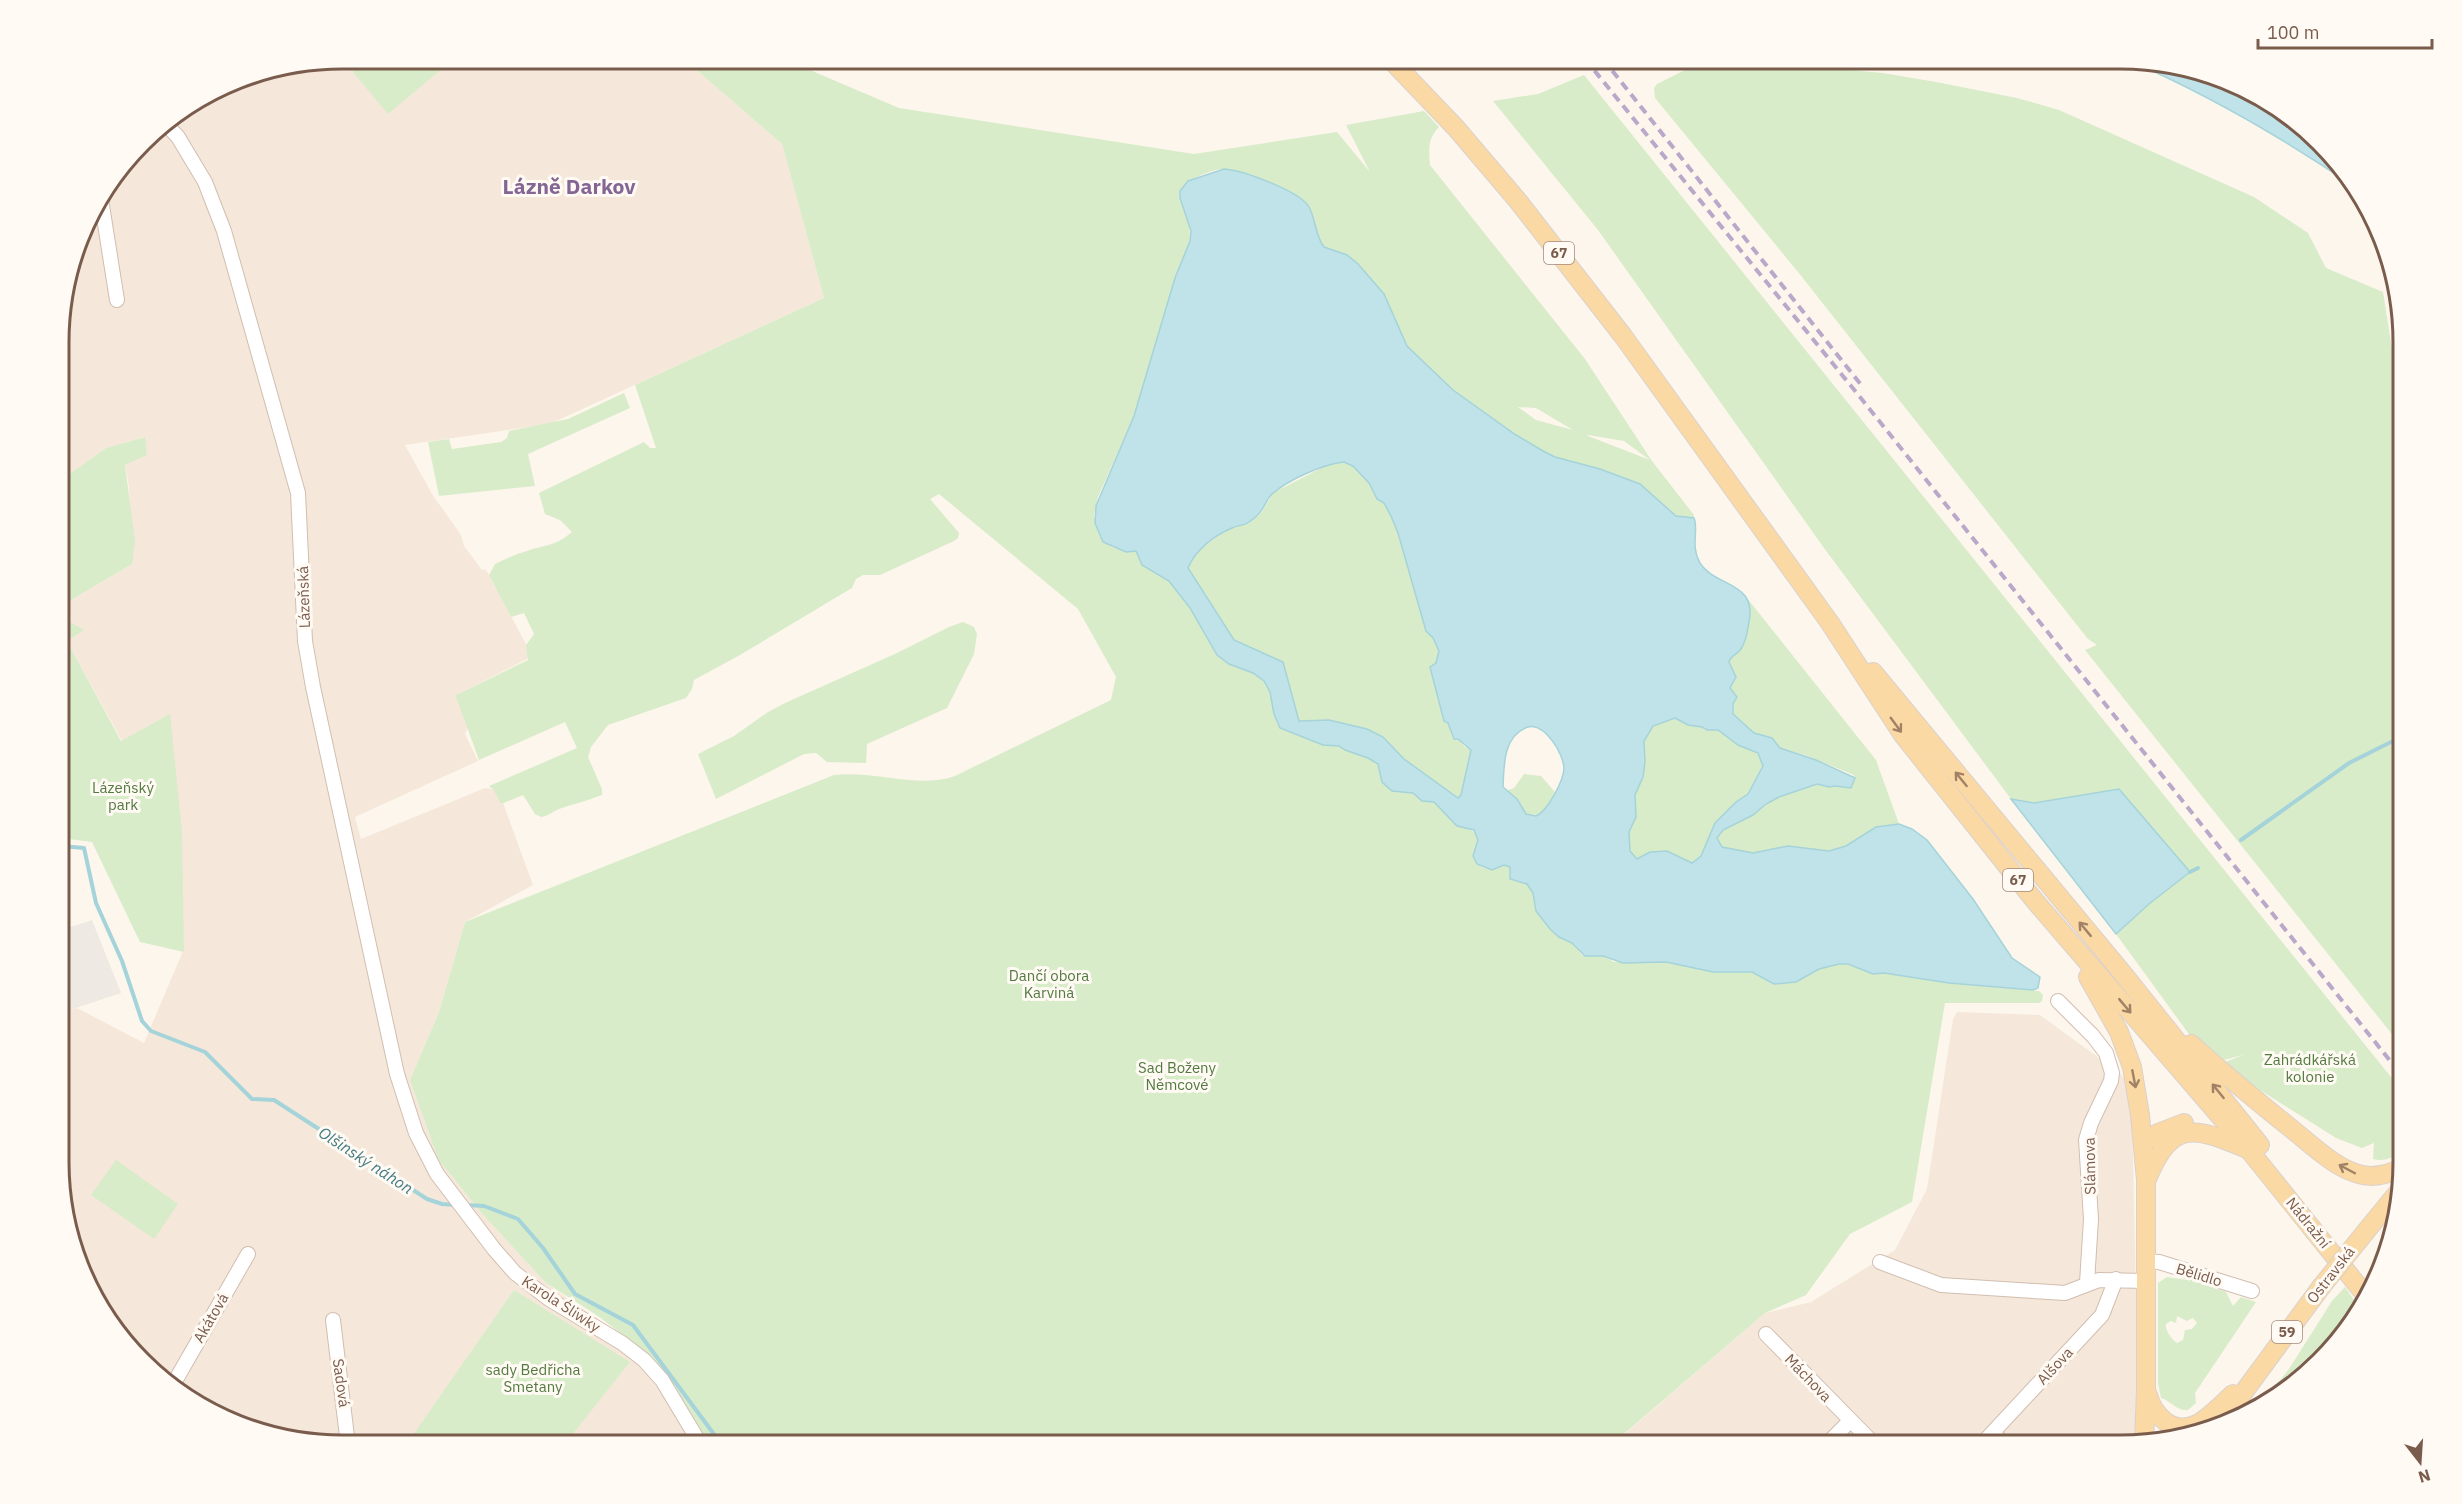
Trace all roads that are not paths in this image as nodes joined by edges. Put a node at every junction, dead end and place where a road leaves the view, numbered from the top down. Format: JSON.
{"nodes":[{"id":1,"x":1400,"y":69,"type":"edge"},
{"id":2,"x":171,"y":129,"type":"edge"},
{"id":3,"x":103,"y":211,"type":"edge"},
{"id":4,"x":117,"y":300,"type":"dead end"},
{"id":5,"x":1830,"y":623,"type":"junction"},
{"id":6,"x":2035,"y":901,"type":"junction"},
{"id":7,"x":2058,"y":1001,"type":"dead end"},
{"id":8,"x":2150,"y":1006,"type":"junction"},
{"id":9,"x":401,"y":1087,"type":"joint"},
{"id":10,"x":2225,"y":1122,"type":"junction"},
{"id":11,"x":2143,"y":1143,"type":"junction"},
{"id":12,"x":2252,"y":1143,"type":"junction"},
{"id":13,"x":2392,"y":1171,"type":"edge"},
{"id":14,"x":2146,"y":1180,"type":"junction"},
{"id":15,"x":2390,"y":1202,"type":"edge"},
{"id":16,"x":248,"y":1254,"type":"dead end"},
{"id":17,"x":2146,"y":1261,"type":"junction"},
{"id":18,"x":1880,"y":1262,"type":"dead end"},
{"id":19,"x":2116,"y":1279,"type":"junction"},
{"id":20,"x":2366,"y":1280,"type":"edge"},
{"id":21,"x":2146,"y":1281,"type":"junction"},
{"id":22,"x":2087,"y":1283,"type":"junction"},
{"id":23,"x":2361,"y":1289,"type":"edge"},
{"id":24,"x":2252,"y":1291,"type":"dead end"},
{"id":25,"x":333,"y":1320,"type":"dead end"},
{"id":26,"x":1766,"y":1334,"type":"dead end"},
{"id":27,"x":2253,"y":1378,"type":"junction"},
{"id":28,"x":176,"y":1379,"type":"edge"},
{"id":29,"x":2146,"y":1390,"type":"junction"},
{"id":30,"x":2233,"y":1410,"type":"edge"},
{"id":31,"x":1850,"y":1421,"type":"junction"},
{"id":32,"x":1993,"y":1433,"type":"edge"},
{"id":33,"x":2144,"y":1434,"type":"edge"},
{"id":34,"x":347,"y":1435,"type":"edge"},
{"id":35,"x":695,"y":1435,"type":"edge"},
{"id":36,"x":1836,"y":1435,"type":"edge"},
{"id":37,"x":1865,"y":1435,"type":"edge"}],
"edges":[{"from":1,"to":5,"type":"main road","number":"67"},
{"from":2,"to":9,"type":"street","name":"Lázeňská"},
{"from":3,"to":4,"type":"street"},
{"from":5,"to":6,"type":"main road","number":"67","one_way":true},
{"from":8,"to":5,"type":"main road","number":"67","one_way":true},
{"from":6,"to":10,"type":"main road","number":"67","one_way":true},
{"from":6,"to":11,"type":"main road","one_way":true},
{"from":7,"to":22,"type":"street","name":"Slámova"},
{"from":12,"to":8,"type":"main road","number":"67","one_way":true},
{"from":13,"to":8,"type":"main road","one_way":true},
{"from":9,"to":35,"type":"street","name":"Karola Śliwky"},
{"from":10,"to":11,"type":"main road"},
{"from":10,"to":12,"type":"main road","number":"67"},
{"from":11,"to":14,"type":"main road"},
{"from":12,"to":14,"type":"main road","number":"67"},
{"from":12,"to":20,"type":"main road","number":"67"},
{"from":12,"to":23,"type":"main road","name":"Nádražní","number":"67"},
{"from":14,"to":17,"type":"main road","number":"67"},
{"from":15,"to":27,"type":"main road","name":"Ostravská","number":"59","bridge":true},
{"from":16,"to":28,"type":"street","name":"Akátová"},
{"from":17,"to":21,"type":"main road","number":"67"},
{"from":17,"to":24,"type":"street","name":"Bělidlo"},
{"from":18,"to":22,"type":"street"},
{"from":19,"to":21,"type":"street"},
{"from":19,"to":22,"type":"street"},
{"from":19,"to":32,"type":"street","name":"Alšova"},
{"from":21,"to":29,"type":"main road","number":"67"},
{"from":25,"to":34,"type":"street","name":"Sadová"},
{"from":26,"to":31,"type":"street","name":"Máchova"},
{"from":27,"to":29,"type":"main road"},
{"from":27,"to":30,"type":"main road","name":"Ostravská","number":"59"},
{"from":29,"to":33,"type":"main road"},
{"from":31,"to":36,"type":"street"},
{"from":31,"to":37,"type":"street","name":"Máchova"}]}
